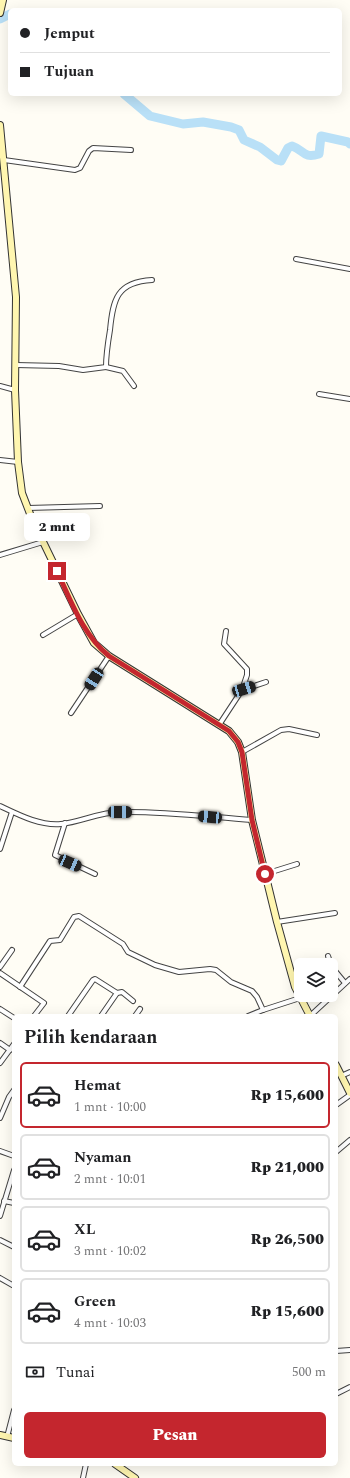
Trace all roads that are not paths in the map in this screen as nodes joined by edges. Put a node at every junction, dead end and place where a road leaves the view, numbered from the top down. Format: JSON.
{"nodes":[{"id":1,"x":3,"y":0,"type":"edge"},
{"id":2,"x":0,"y":12,"type":"edge"},
{"id":3,"x":0,"y":125,"type":"edge"},
{"id":4,"x":131,"y":150,"type":"dead end"},
{"id":5,"x":2,"y":152,"type":"edge"},
{"id":6,"x":4,"y":160,"type":"junction"},
{"id":7,"x":296,"y":259,"type":"dead end"},
{"id":8,"x":350,"y":269,"type":"edge"},
{"id":9,"x":152,"y":280,"type":"dead end"},
{"id":10,"x":16,"y":365,"type":"junction"},
{"id":11,"x":106,"y":367,"type":"junction"},
{"id":12,"x":0,"y":386,"type":"edge"},
{"id":13,"x":134,"y":386,"type":"dead end"},
{"id":14,"x":15,"y":390,"type":"junction"},
{"id":15,"x":319,"y":394,"type":"dead end"},
{"id":16,"x":350,"y":399,"type":"edge"},
{"id":17,"x":0,"y":460,"type":"edge"},
{"id":18,"x":18,"y":462,"type":"junction"},
{"id":19,"x":100,"y":506,"type":"dead end"},
{"id":20,"x":28,"y":508,"type":"junction"},
{"id":21,"x":43,"y":542,"type":"junction"},
{"id":22,"x":0,"y":554,"type":"edge"},
{"id":23,"x":78,"y":614,"type":"junction"},
{"id":24,"x":226,"y":631,"type":"dead end"},
{"id":25,"x":43,"y":635,"type":"dead end"},
{"id":26,"x":109,"y":656,"type":"junction"},
{"id":27,"x":266,"y":682,"type":"dead end"},
{"id":28,"x":242,"y":690,"type":"junction"},
{"id":29,"x":71,"y":713,"type":"dead end"},
{"id":30,"x":219,"y":725,"type":"junction"},
{"id":31,"x":317,"y":735,"type":"dead end"},
{"id":32,"x":242,"y":752,"type":"junction"},
{"id":33,"x":0,"y":806,"type":"edge"},
{"id":34,"x":12,"y":812,"type":"junction"},
{"id":35,"x":252,"y":820,"type":"junction"},
{"id":36,"x":65,"y":823,"type":"junction"},
{"id":37,"x":0,"y":848,"type":"edge"},
{"id":38,"x":297,"y":864,"type":"dead end"},
{"id":39,"x":95,"y":874,"type":"dead end"},
{"id":40,"x":265,"y":874,"type":"junction"},
{"id":41,"x":335,"y":914,"type":"dead end"},
{"id":42,"x":277,"y":922,"type":"junction"},
{"id":43,"x":12,"y":950,"type":"dead end"},
{"id":44,"x":0,"y":967,"type":"edge"},
{"id":45,"x":0,"y":973,"type":"edge"},
{"id":46,"x":338,"y":974,"type":"edge"},
{"id":47,"x":350,"y":979,"type":"edge"},
{"id":48,"x":294,"y":983,"type":"edge"},
{"id":49,"x":345,"y":983,"type":"junction"},
{"id":50,"x":20,"y":987,"type":"junction"},
{"id":51,"x":117,"y":993,"type":"junction"},
{"id":52,"x":294,"y":1000,"type":"edge"},
{"id":53,"x":133,"y":1001,"type":"dead end"},
{"id":54,"x":302,"y":1002,"type":"edge"},
{"id":55,"x":0,"y":1009,"type":"edge"},
{"id":56,"x":140,"y":1009,"type":"dead end"},
{"id":57,"x":263,"y":1010,"type":"junction"},
{"id":58,"x":36,"y":1014,"type":"edge"},
{"id":59,"x":69,"y":1014,"type":"edge"},
{"id":60,"x":102,"y":1014,"type":"edge"},
{"id":61,"x":136,"y":1014,"type":"edge"},
{"id":62,"x":253,"y":1014,"type":"edge"},
{"id":63,"x":309,"y":1014,"type":"edge"},
{"id":64,"x":312,"y":1014,"type":"edge"},
{"id":65,"x":12,"y":1017,"type":"edge"},
{"id":66,"x":0,"y":1043,"type":"edge"},
{"id":67,"x":12,"y":1047,"type":"edge"},
{"id":68,"x":10,"y":1050,"type":"junction"},
{"id":69,"x":0,"y":1063,"type":"edge"},
{"id":70,"x":338,"y":1070,"type":"edge"},
{"id":71,"x":350,"y":1072,"type":"edge"},
{"id":72,"x":342,"y":1076,"type":"junction"},
{"id":73,"x":12,"y":1094,"type":"edge"},
{"id":74,"x":350,"y":1094,"type":"edge"},
{"id":75,"x":338,"y":1103,"type":"edge"},
{"id":76,"x":1,"y":1113,"type":"edge"},
{"id":77,"x":0,"y":1118,"type":"edge"},
{"id":78,"x":350,"y":1140,"type":"edge"},
{"id":79,"x":338,"y":1150,"type":"edge"},
{"id":80,"x":0,"y":1151,"type":"edge"},
{"id":81,"x":12,"y":1155,"type":"edge"},
{"id":82,"x":12,"y":1176,"type":"edge"},
{"id":83,"x":4,"y":1201,"type":"junction"},
{"id":84,"x":12,"y":1203,"type":"edge"},
{"id":85,"x":0,"y":1216,"type":"edge"},
{"id":86,"x":0,"y":1240,"type":"edge"},
{"id":87,"x":12,"y":1246,"type":"edge"},
{"id":88,"x":0,"y":1278,"type":"edge"},
{"id":89,"x":12,"y":1285,"type":"edge"},
{"id":90,"x":350,"y":1350,"type":"edge"},
{"id":91,"x":338,"y":1351,"type":"edge"},
{"id":92,"x":350,"y":1387,"type":"edge"},
{"id":93,"x":338,"y":1393,"type":"edge"},
{"id":94,"x":0,"y":1435,"type":"edge"},
{"id":95,"x":11,"y":1438,"type":"edge"},
{"id":96,"x":86,"y":1466,"type":"edge"},
{"id":97,"x":118,"y":1466,"type":"edge"},
{"id":98,"x":83,"y":1478,"type":"edge"},
{"id":99,"x":135,"y":1478,"type":"edge"}],
"edges":[{"from":1,"to":2,"type":"street"},
{"from":3,"to":5,"type":"street"},
{"from":4,"to":6,"type":"street"},
{"from":5,"to":6,"type":"street"},
{"from":6,"to":10,"type":"street"},
{"from":7,"to":8,"type":"street"},
{"from":9,"to":11,"type":"street"},
{"from":10,"to":11,"type":"street"},
{"from":10,"to":14,"type":"street"},
{"from":11,"to":13,"type":"street"},
{"from":12,"to":14,"type":"street"},
{"from":14,"to":18,"type":"street"},
{"from":15,"to":16,"type":"street"},
{"from":17,"to":18,"type":"street"},
{"from":18,"to":20,"type":"street"},
{"from":19,"to":20,"type":"street"},
{"from":20,"to":21,"type":"street"},
{"from":21,"to":22,"type":"street"},
{"from":21,"to":23,"type":"street"},
{"from":23,"to":25,"type":"street"},
{"from":23,"to":26,"type":"street"},
{"from":24,"to":28,"type":"street"},
{"from":26,"to":29,"type":"street"},
{"from":26,"to":30,"type":"street"},
{"from":27,"to":28,"type":"street"},
{"from":28,"to":30,"type":"street"},
{"from":30,"to":32,"type":"street"},
{"from":31,"to":32,"type":"street"},
{"from":32,"to":35,"type":"street"},
{"from":33,"to":34,"type":"street"},
{"from":34,"to":36,"type":"street"},
{"from":34,"to":37,"type":"street"},
{"from":35,"to":36,"type":"street"},
{"from":35,"to":40,"type":"street"},
{"from":36,"to":39,"type":"street"},
{"from":38,"to":40,"type":"street"},
{"from":40,"to":42,"type":"street"},
{"from":41,"to":42,"type":"street"},
{"from":42,"to":48,"type":"street"},
{"from":43,"to":44,"type":"street"},
{"from":45,"to":50,"type":"street"},
{"from":46,"to":49,"type":"street"},
{"from":47,"to":49,"type":"street"},
{"from":49,"to":64,"type":"street"},
{"from":50,"to":57,"type":"street"},
{"from":50,"to":58,"type":"street"},
{"from":51,"to":53,"type":"street"},
{"from":51,"to":59,"type":"street"},
{"from":51,"to":60,"type":"street"},
{"from":52,"to":57,"type":"street"},
{"from":54,"to":63,"type":"street"},
{"from":55,"to":65,"type":"street"},
{"from":56,"to":61,"type":"street"},
{"from":57,"to":62,"type":"street"},
{"from":66,"to":68,"type":"street"},
{"from":67,"to":68,"type":"street"},
{"from":68,"to":69,"type":"street"},
{"from":70,"to":72,"type":"street"},
{"from":71,"to":72,"type":"street"},
{"from":72,"to":74,"type":"street"},
{"from":73,"to":76,"type":"street"},
{"from":74,"to":75,"type":"street"},
{"from":76,"to":77,"type":"street"},
{"from":78,"to":79,"type":"street"},
{"from":80,"to":81,"type":"street"},
{"from":82,"to":83,"type":"street"},
{"from":83,"to":84,"type":"street"},
{"from":83,"to":85,"type":"street"},
{"from":86,"to":87,"type":"street"},
{"from":88,"to":89,"type":"street"},
{"from":90,"to":91,"type":"street"},
{"from":92,"to":93,"type":"street"},
{"from":94,"to":95,"type":"street"},
{"from":96,"to":98,"type":"street"},
{"from":97,"to":99,"type":"street"}]}
